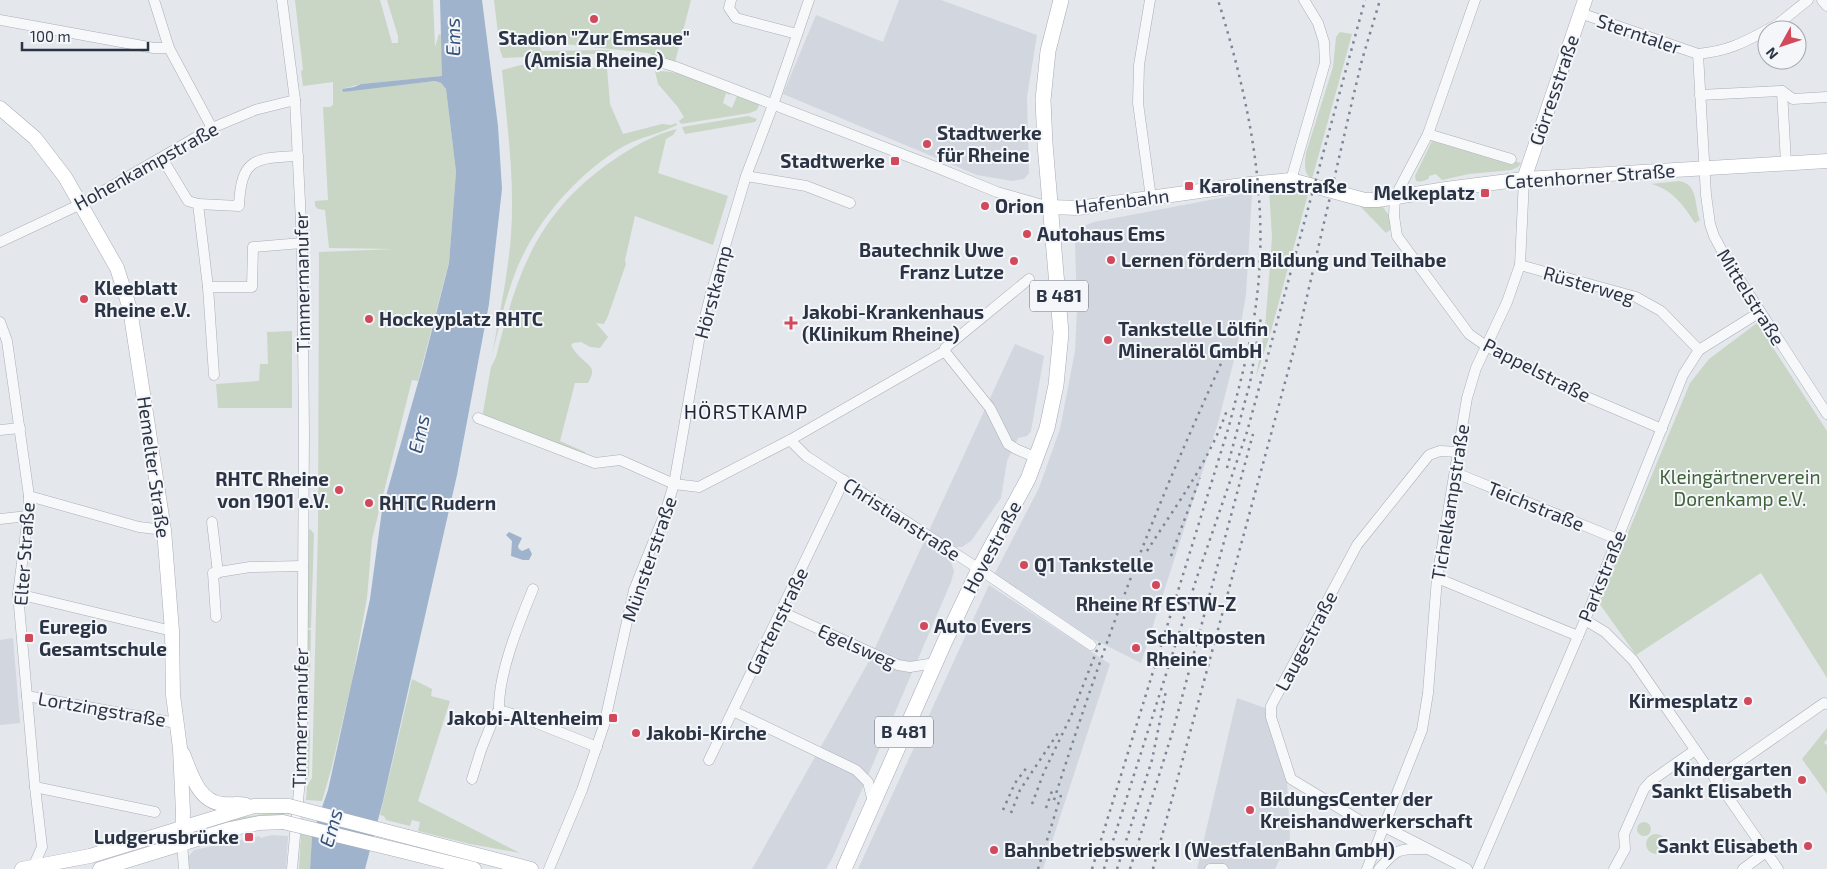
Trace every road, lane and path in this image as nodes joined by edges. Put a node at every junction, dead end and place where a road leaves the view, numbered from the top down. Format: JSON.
{"nodes":[{"id":1,"x":154,"y":0,"type":"edge"},
{"id":2,"x":282,"y":0,"type":"edge"},
{"id":3,"x":731,"y":0,"type":"edge"},
{"id":4,"x":809,"y":0,"type":"edge"},
{"id":5,"x":1060,"y":0,"type":"edge"},
{"id":6,"x":1150,"y":0,"type":"edge"},
{"id":7,"x":1304,"y":0,"type":"edge"},
{"id":8,"x":1475,"y":0,"type":"edge"},
{"id":9,"x":1808,"y":0,"type":"edge"},
{"id":10,"x":1822,"y":0,"type":"edge"},
{"id":11,"x":1827,"y":6,"type":"edge"},
{"id":12,"x":1582,"y":7,"type":"edge"},
{"id":13,"x":0,"y":20,"type":"edge"},
{"id":14,"x":1783,"y":20,"type":"edge"},
{"id":15,"x":797,"y":34,"type":"junction"},
{"id":16,"x":1757,"y":35,"type":"edge"},
{"id":17,"x":169,"y":48,"type":"junction"},
{"id":18,"x":1698,"y":54,"type":"junction"},
{"id":19,"x":653,"y":60,"type":"dead end"},
{"id":20,"x":1782,"y":91,"type":"junction"},
{"id":21,"x":1700,"y":95,"type":"junction"},
{"id":22,"x":1827,"y":97,"type":"edge"},
{"id":23,"x":295,"y":100,"type":"junction"},
{"id":24,"x":773,"y":105,"type":"junction"},
{"id":25,"x":0,"y":108,"type":"edge"},
{"id":26,"x":212,"y":128,"type":"junction"},
{"id":27,"x":1428,"y":134,"type":"junction"},
{"id":28,"x":298,"y":156,"type":"junction"},
{"id":29,"x":162,"y":158,"type":"junction"},
{"id":30,"x":1511,"y":160,"type":"dead end"},
{"id":31,"x":1827,"y":161,"type":"edge"},
{"id":32,"x":1786,"y":163,"type":"junction"},
{"id":33,"x":1705,"y":169,"type":"junction"},
{"id":34,"x":746,"y":176,"type":"junction"},
{"id":35,"x":1524,"y":179,"type":"junction"},
{"id":36,"x":1291,"y":180,"type":"junction"},
{"id":37,"x":1395,"y":197,"type":"junction"},
{"id":38,"x":1151,"y":198,"type":"junction"},
{"id":39,"x":850,"y":202,"type":"dead end"},
{"id":40,"x":81,"y":204,"type":"junction"},
{"id":41,"x":198,"y":204,"type":"junction"},
{"id":42,"x":1050,"y":207,"type":"junction"},
{"id":43,"x":0,"y":242,"type":"edge"},
{"id":44,"x":302,"y":244,"type":"junction"},
{"id":45,"x":1520,"y":265,"type":"junction"},
{"id":46,"x":1029,"y":279,"type":"dead end"},
{"id":47,"x":208,"y":287,"type":"junction"},
{"id":48,"x":1760,"y":312,"type":"junction"},
{"id":49,"x":0,"y":322,"type":"edge"},
{"id":50,"x":1486,"y":346,"type":"junction"},
{"id":51,"x":945,"y":350,"type":"junction"},
{"id":52,"x":1700,"y":350,"type":"junction"},
{"id":53,"x":214,"y":375,"type":"dead end"},
{"id":54,"x":1827,"y":414,"type":"edge"},
{"id":55,"x":478,"y":418,"type":"dead end"},
{"id":56,"x":20,"y":428,"type":"junction"},
{"id":57,"x":1662,"y":429,"type":"junction"},
{"id":58,"x":0,"y":430,"type":"edge"},
{"id":59,"x":790,"y":440,"type":"junction"},
{"id":60,"x":1459,"y":452,"type":"junction"},
{"id":61,"x":1037,"y":458,"type":"junction"},
{"id":62,"x":1456,"y":473,"type":"junction"},
{"id":63,"x":844,"y":480,"type":"junction"},
{"id":64,"x":674,"y":484,"type":"junction"},
{"id":65,"x":29,"y":496,"type":"junction"},
{"id":66,"x":28,"y":516,"type":"junction"},
{"id":67,"x":0,"y":519,"type":"edge"},
{"id":68,"x":212,"y":522,"type":"dead end"},
{"id":69,"x":164,"y":530,"type":"junction"},
{"id":70,"x":1617,"y":538,"type":"junction"},
{"id":71,"x":303,"y":566,"type":"junction"},
{"id":72,"x":979,"y":569,"type":"junction"},
{"id":73,"x":218,"y":573,"type":"junction"},
{"id":74,"x":1437,"y":578,"type":"junction"},
{"id":75,"x":533,"y":589,"type":"dead end"},
{"id":76,"x":18,"y":594,"type":"junction"},
{"id":77,"x":782,"y":612,"type":"junction"},
{"id":78,"x":216,"y":617,"type":"dead end"},
{"id":79,"x":1584,"y":620,"type":"junction"},
{"id":80,"x":172,"y":631,"type":"junction"},
{"id":81,"x":1578,"y":636,"type":"junction"},
{"id":82,"x":1091,"y":645,"type":"dead end"},
{"id":83,"x":935,"y":663,"type":"junction"},
{"id":84,"x":27,"y":696,"type":"junction"},
{"id":85,"x":1827,"y":704,"type":"edge"},
{"id":86,"x":499,"y":710,"type":"junction"},
{"id":87,"x":733,"y":710,"type":"junction"},
{"id":88,"x":176,"y":723,"type":"junction"},
{"id":89,"x":597,"y":746,"type":"junction"},
{"id":90,"x":180,"y":748,"type":"junction"},
{"id":91,"x":1695,"y":750,"type":"junction"},
{"id":92,"x":710,"y":760,"type":"dead end"},
{"id":93,"x":472,"y":779,"type":"dead end"},
{"id":94,"x":1715,"y":779,"type":"junction"},
{"id":95,"x":35,"y":787,"type":"junction"},
{"id":96,"x":873,"y":802,"type":"junction"},
{"id":97,"x":254,"y":806,"type":"junction"},
{"id":98,"x":155,"y":812,"type":"dead end"},
{"id":99,"x":1384,"y":827,"type":"junction"},
{"id":100,"x":183,"y":828,"type":"junction"},
{"id":101,"x":182,"y":843,"type":"junction"},
{"id":102,"x":42,"y":847,"type":"junction"},
{"id":103,"x":1429,"y":849,"type":"junction"},
{"id":104,"x":1766,"y":852,"type":"junction"},
{"id":105,"x":40,"y":867,"type":"edge"},
{"id":106,"x":100,"y":869,"type":"edge"},
{"id":107,"x":184,"y":869,"type":"edge"},
{"id":108,"x":292,"y":869,"type":"edge"},
{"id":109,"x":474,"y":869,"type":"edge"},
{"id":110,"x":531,"y":869,"type":"edge"},
{"id":111,"x":549,"y":869,"type":"edge"},
{"id":112,"x":844,"y":869,"type":"edge"},
{"id":113,"x":1210,"y":869,"type":"edge"},
{"id":114,"x":1222,"y":869,"type":"edge"},
{"id":115,"x":1367,"y":869,"type":"edge"},
{"id":116,"x":1379,"y":869,"type":"edge"},
{"id":117,"x":1467,"y":869,"type":"edge"},
{"id":118,"x":1478,"y":869,"type":"edge"},
{"id":119,"x":1614,"y":869,"type":"edge"},
{"id":120,"x":1744,"y":869,"type":"edge"},
{"id":121,"x":1778,"y":869,"type":"edge"}],
"edges":[{"from":1,"to":17,"type":"street"},
{"from":2,"to":23,"type":"street","name":"Timmermanufer"},
{"from":3,"to":15,"type":"street"},
{"from":4,"to":15,"type":"street","name":"Hörstkamp"},
{"from":5,"to":42,"type":"main road","number":"B 481"},
{"from":6,"to":38,"type":"street"},
{"from":7,"to":36,"type":"street"},
{"from":8,"to":27,"type":"street"},
{"from":9,"to":14,"type":"street"},
{"from":10,"to":11,"type":"street"},
{"from":12,"to":18,"type":"street","name":"Sterntaler"},
{"from":12,"to":35,"type":"main road","name":"Görresstraße"},
{"from":13,"to":17,"type":"street"},
{"from":15,"to":24,"type":"street","name":"Hörstkamp"},
{"from":16,"to":18,"type":"street"},
{"from":17,"to":26,"type":"street"},
{"from":18,"to":21,"type":"street","name":"Mittelstraße"},
{"from":19,"to":24,"type":"street"},
{"from":20,"to":21,"type":"street"},
{"from":20,"to":22,"type":"street"},
{"from":20,"to":32,"type":"street"},
{"from":21,"to":33,"type":"street","name":"Mittelstraße"},
{"from":23,"to":26,"type":"street","name":"Hohenkampstraße"},
{"from":23,"to":28,"type":"street","name":"Timmermanufer"},
{"from":24,"to":34,"type":"street","name":"Hörstkamp"},
{"from":24,"to":42,"type":"street","name":"Hafenbahn"},
{"from":25,"to":40,"type":"main road","name":"Hemelter Straße"},
{"from":26,"to":29,"type":"street","name":"Hohenkampstraße"},
{"from":27,"to":30,"type":"street","name":"Catenhorner Straße"},
{"from":27,"to":37,"type":"street"},
{"from":28,"to":41,"type":"street"},
{"from":28,"to":44,"type":"street","name":"Timmermanufer"},
{"from":29,"to":40,"type":"street","name":"Hohenkampstraße"},
{"from":29,"to":41,"type":"street"},
{"from":31,"to":32,"type":"main road","name":"Catenhorner Straße"},
{"from":32,"to":33,"type":"main road","name":"Catenhorner Straße"},
{"from":33,"to":35,"type":"main road","name":"Catenhorner Straße"},
{"from":33,"to":48,"type":"street","name":"Mittelstraße"},
{"from":34,"to":39,"type":"street"},
{"from":34,"to":64,"type":"street","name":"Hörstkamp"},
{"from":35,"to":37,"type":"main road","name":"Catenhorner Straße"},
{"from":35,"to":45,"type":"street","name":"Tichelkampstraße"},
{"from":36,"to":37,"type":"main road","name":"Hafenbahn"},
{"from":36,"to":38,"type":"main road","name":"Hafenbahn"},
{"from":37,"to":50,"type":"street","name":"Pappelstraße"},
{"from":38,"to":42,"type":"main road","name":"Hafenbahn"},
{"from":40,"to":43,"type":"street","name":"Hohenkampstraße"},
{"from":40,"to":69,"type":"main road","name":"Hemelter Straße"},
{"from":41,"to":47,"type":"street"},
{"from":42,"to":61,"type":"main road","name":"Hovestraße","number":"B 481"},
{"from":44,"to":47,"type":"street"},
{"from":44,"to":71,"type":"street","name":"Timmermanufer"},
{"from":45,"to":50,"type":"street","name":"Tichelkampstraße"},
{"from":45,"to":52,"type":"street","name":"Rüsterweg"},
{"from":46,"to":51,"type":"street","name":"Münsterstraße"},
{"from":47,"to":53,"type":"street"},
{"from":48,"to":52,"type":"street","name":"Parkstraße"},
{"from":48,"to":54,"type":"street","name":"Mittelstraße"},
{"from":49,"to":56,"type":"street","name":"Elter Straße"},
{"from":50,"to":57,"type":"street","name":"Pappelstraße"},
{"from":50,"to":60,"type":"street","name":"Tichelkampstraße"},
{"from":51,"to":59,"type":"street","name":"Münsterstraße"},
{"from":51,"to":61,"type":"street"},
{"from":52,"to":57,"type":"street","name":"Parkstraße"},
{"from":55,"to":64,"type":"street"},
{"from":56,"to":58,"type":"street"},
{"from":56,"to":65,"type":"street","name":"Elter Straße"},
{"from":57,"to":70,"type":"street","name":"Parkstraße"},
{"from":59,"to":63,"type":"street","name":"Christianstraße"},
{"from":59,"to":64,"type":"street","name":"Münsterstraße"},
{"from":60,"to":62,"type":"street","name":"Tichelkampstraße"},
{"from":60,"to":99,"type":"street","name":"Laugestraße"},
{"from":61,"to":72,"type":"main road","name":"Hovestraße","number":"B 481"},
{"from":62,"to":70,"type":"street","name":"Teichstraße"},
{"from":62,"to":74,"type":"street","name":"Tichelkampstraße"},
{"from":63,"to":72,"type":"street","name":"Christianstraße"},
{"from":63,"to":77,"type":"street","name":"Gartenstraße"},
{"from":64,"to":89,"type":"street","name":"Münsterstraße"},
{"from":65,"to":66,"type":"street","name":"Elter Straße"},
{"from":65,"to":69,"type":"street"},
{"from":66,"to":67,"type":"street"},
{"from":66,"to":76,"type":"street","name":"Elter Straße"},
{"from":68,"to":73,"type":"street"},
{"from":69,"to":80,"type":"main road","name":"Hemelter Straße"},
{"from":70,"to":79,"type":"street","name":"Parkstraße"},
{"from":71,"to":73,"type":"street"},
{"from":71,"to":108,"type":"street","name":"Timmermanufer"},
{"from":72,"to":82,"type":"street","name":"Christianstraße"},
{"from":72,"to":83,"type":"main road","name":"Hovestraße","number":"B 481"},
{"from":73,"to":78,"type":"street"},
{"from":74,"to":81,"type":"street"},
{"from":74,"to":99,"type":"street","name":"Tichelkampstraße"},
{"from":75,"to":86,"type":"street"},
{"from":76,"to":80,"type":"street"},
{"from":76,"to":84,"type":"street","name":"Elter Straße"},
{"from":77,"to":83,"type":"street","name":"Egelsweg"},
{"from":77,"to":87,"type":"street","name":"Gartenstraße"},
{"from":79,"to":81,"type":"street","name":"Parkstraße"},
{"from":79,"to":91,"type":"street"},
{"from":80,"to":88,"type":"main road","name":"Hemelter Straße"},
{"from":81,"to":118,"type":"street","name":"Parkstraße"},
{"from":83,"to":96,"type":"main road","name":"Hovestraße","number":"B 481"},
{"from":84,"to":88,"type":"street","name":"Lortzingstraße"},
{"from":84,"to":95,"type":"street","name":"Elter Straße"},
{"from":85,"to":94,"type":"street"},
{"from":86,"to":89,"type":"street"},
{"from":86,"to":93,"type":"street"},
{"from":87,"to":92,"type":"street","name":"Gartenstraße"},
{"from":87,"to":96,"type":"street"},
{"from":88,"to":90,"type":"main road","name":"Hemelter Straße"},
{"from":89,"to":111,"type":"street","name":"Münsterstraße"},
{"from":90,"to":97,"type":"main road"},
{"from":90,"to":100,"type":"main road","name":"Hemelter Straße"},
{"from":91,"to":94,"type":"street"},
{"from":91,"to":119,"type":"street"},
{"from":94,"to":104,"type":"street"},
{"from":95,"to":98,"type":"street"},
{"from":95,"to":102,"type":"street","name":"Elter Straße"},
{"from":96,"to":112,"type":"main road","name":"Hovestraße","number":"B 481"},
{"from":97,"to":100,"type":"main road"},
{"from":97,"to":110,"type":"main road","bridge":true},
{"from":99,"to":103,"type":"street","name":"Laugestraße"},
{"from":99,"to":115,"type":"street","name":"Tichelkampstraße"},
{"from":100,"to":101,"type":"main road","name":"Hemelter Straße"},
{"from":100,"to":105,"type":"main road"},
{"from":101,"to":106,"type":"main road"},
{"from":101,"to":107,"type":"street","name":"Hemelter Straße"},
{"from":101,"to":109,"type":"main road","bridge":true},
{"from":102,"to":105,"type":"street"},
{"from":102,"to":105,"type":"street"},
{"from":103,"to":116,"type":"street"},
{"from":103,"to":117,"type":"street","name":"Laugestraße"},
{"from":104,"to":120,"type":"street"},
{"from":104,"to":121,"type":"street"},
{"from":113,"to":114,"type":"street"}]}
